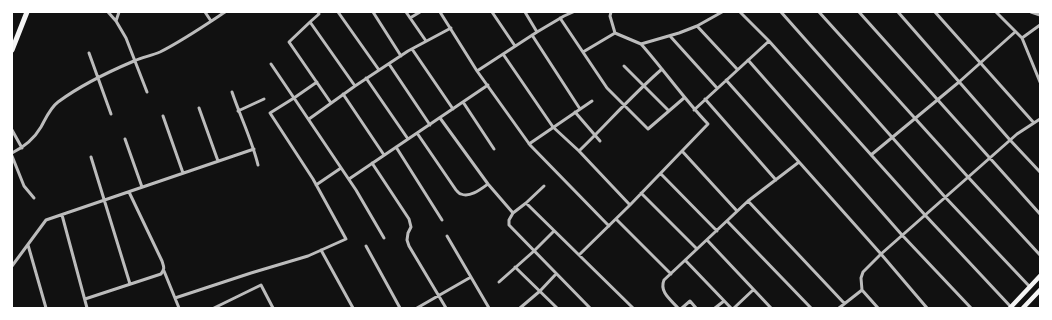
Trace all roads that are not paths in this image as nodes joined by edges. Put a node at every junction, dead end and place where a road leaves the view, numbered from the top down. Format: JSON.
{"nodes":[{"id":1,"x":27,"y":12,"type":"edge"},
{"id":2,"x":108,"y":12,"type":"edge"},
{"id":3,"x":118,"y":12,"type":"edge"},
{"id":4,"x":205,"y":12,"type":"edge"},
{"id":5,"x":225,"y":12,"type":"edge"},
{"id":6,"x":338,"y":12,"type":"edge"},
{"id":7,"x":373,"y":12,"type":"edge"},
{"id":8,"x":406,"y":12,"type":"edge"},
{"id":9,"x":420,"y":12,"type":"edge"},
{"id":10,"x":440,"y":12,"type":"edge"},
{"id":11,"x":492,"y":12,"type":"edge"},
{"id":12,"x":524,"y":12,"type":"edge"},
{"id":13,"x":561,"y":12,"type":"edge"},
{"id":14,"x":573,"y":12,"type":"edge"},
{"id":15,"x":611,"y":12,"type":"edge"},
{"id":16,"x":722,"y":12,"type":"edge"},
{"id":17,"x":740,"y":12,"type":"edge"},
{"id":18,"x":780,"y":12,"type":"edge"},
{"id":19,"x":820,"y":12,"type":"edge"},
{"id":20,"x":859,"y":12,"type":"edge"},
{"id":21,"x":898,"y":12,"type":"edge"},
{"id":22,"x":935,"y":12,"type":"edge"},
{"id":23,"x":996,"y":12,"type":"edge"},
{"id":24,"x":1031,"y":12,"type":"edge"},
{"id":25,"x":319,"y":13,"type":"edge"},
{"id":26,"x":1040,"y":15,"type":"edge"},
{"id":27,"x":564,"y":16,"type":"junction"},
{"id":28,"x":410,"y":18,"type":"junction"},
{"id":29,"x":560,"y":18,"type":"junction"},
{"id":30,"x":116,"y":21,"type":"junction"},
{"id":31,"x":211,"y":21,"type":"junction"},
{"id":32,"x":310,"y":22,"type":"junction"},
{"id":33,"x":1040,"y":25,"type":"edge"},
{"id":34,"x":697,"y":26,"type":"junction"},
{"id":35,"x":451,"y":28,"type":"junction"},
{"id":36,"x":537,"y":32,"type":"junction"},
{"id":37,"x":1015,"y":32,"type":"junction"},
{"id":38,"x":615,"y":33,"type":"junction"},
{"id":39,"x":532,"y":35,"type":"junction"},
{"id":40,"x":670,"y":36,"type":"junction"},
{"id":41,"x":1022,"y":38,"type":"junction"},
{"id":42,"x":768,"y":41,"type":"junction"},
{"id":43,"x":426,"y":42,"type":"junction"},
{"id":44,"x":640,"y":44,"type":"junction"},
{"id":45,"x":515,"y":46,"type":"junction"},
{"id":46,"x":412,"y":49,"type":"junction"},
{"id":47,"x":12,"y":50,"type":"edge"},
{"id":48,"x":583,"y":52,"type":"junction"},
{"id":49,"x":89,"y":53,"type":"dead end"},
{"id":50,"x":503,"y":54,"type":"junction"},
{"id":51,"x":401,"y":56,"type":"junction"},
{"id":52,"x":135,"y":60,"type":"junction"},
{"id":53,"x":748,"y":60,"type":"junction"},
{"id":54,"x":980,"y":63,"type":"junction"},
{"id":55,"x":271,"y":64,"type":"dead end"},
{"id":56,"x":389,"y":64,"type":"junction"},
{"id":57,"x":624,"y":66,"type":"dead end"},
{"id":58,"x":662,"y":69,"type":"junction"},
{"id":59,"x":379,"y":70,"type":"junction"},
{"id":60,"x":738,"y":70,"type":"junction"},
{"id":61,"x":478,"y":71,"type":"junction"},
{"id":62,"x":366,"y":78,"type":"junction"},
{"id":63,"x":98,"y":79,"type":"junction"},
{"id":64,"x":726,"y":80,"type":"junction"},
{"id":65,"x":317,"y":82,"type":"junction"},
{"id":66,"x":959,"y":82,"type":"junction"},
{"id":67,"x":1040,"y":82,"type":"edge"},
{"id":68,"x":643,"y":85,"type":"junction"},
{"id":69,"x":355,"y":86,"type":"junction"},
{"id":70,"x":488,"y":86,"type":"junction"},
{"id":71,"x":717,"y":88,"type":"junction"},
{"id":72,"x":146,"y":92,"type":"dead end"},
{"id":73,"x":232,"y":92,"type":"dead end"},
{"id":74,"x":343,"y":94,"type":"junction"},
{"id":75,"x":294,"y":98,"type":"junction"},
{"id":76,"x":684,"y":98,"type":"junction"},
{"id":77,"x":264,"y":99,"type":"dead end"},
{"id":78,"x":705,"y":99,"type":"junction"},
{"id":79,"x":937,"y":100,"type":"junction"},
{"id":80,"x":592,"y":101,"type":"dead end"},
{"id":81,"x":331,"y":102,"type":"junction"},
{"id":82,"x":463,"y":102,"type":"junction"},
{"id":83,"x":624,"y":105,"type":"junction"},
{"id":84,"x":199,"y":108,"type":"dead end"},
{"id":85,"x":453,"y":109,"type":"junction"},
{"id":86,"x":580,"y":109,"type":"junction"},
{"id":87,"x":694,"y":110,"type":"junction"},
{"id":88,"x":238,"y":111,"type":"junction"},
{"id":89,"x":669,"y":111,"type":"junction"},
{"id":90,"x":575,"y":112,"type":"junction"},
{"id":91,"x":111,"y":114,"type":"dead end"},
{"id":92,"x":163,"y":116,"type":"dead end"},
{"id":93,"x":440,"y":118,"type":"junction"},
{"id":94,"x":915,"y":118,"type":"junction"},
{"id":95,"x":309,"y":119,"type":"junction"},
{"id":96,"x":1040,"y":119,"type":"edge"},
{"id":97,"x":1034,"y":123,"type":"junction"},
{"id":98,"x":430,"y":125,"type":"junction"},
{"id":99,"x":553,"y":127,"type":"junction"},
{"id":100,"x":12,"y":130,"type":"edge"},
{"id":101,"x":417,"y":133,"type":"junction"},
{"id":102,"x":595,"y":135,"type":"junction"},
{"id":103,"x":892,"y":137,"type":"junction"},
{"id":104,"x":125,"y":139,"type":"dead end"},
{"id":105,"x":408,"y":139,"type":"junction"},
{"id":106,"x":1010,"y":140,"type":"junction"},
{"id":107,"x":600,"y":141,"type":"dead end"},
{"id":108,"x":528,"y":144,"type":"junction"},
{"id":109,"x":396,"y":147,"type":"junction"},
{"id":110,"x":22,"y":148,"type":"junction"},
{"id":111,"x":254,"y":149,"type":"junction"},
{"id":112,"x":494,"y":149,"type":"dead end"},
{"id":113,"x":578,"y":151,"type":"junction"},
{"id":114,"x":682,"y":151,"type":"junction"},
{"id":115,"x":12,"y":155,"type":"edge"},
{"id":116,"x":384,"y":155,"type":"junction"},
{"id":117,"x":871,"y":155,"type":"junction"},
{"id":118,"x":91,"y":157,"type":"dead end"},
{"id":119,"x":989,"y":158,"type":"junction"},
{"id":120,"x":218,"y":161,"type":"junction"},
{"id":121,"x":799,"y":162,"type":"junction"},
{"id":122,"x":372,"y":163,"type":"junction"},
{"id":123,"x":258,"y":165,"type":"dead end"},
{"id":124,"x":341,"y":168,"type":"junction"},
{"id":125,"x":1040,"y":172,"type":"edge"},
{"id":126,"x":182,"y":173,"type":"junction"},
{"id":127,"x":660,"y":174,"type":"junction"},
{"id":128,"x":968,"y":177,"type":"junction"},
{"id":129,"x":349,"y":179,"type":"junction"},
{"id":130,"x":776,"y":180,"type":"junction"},
{"id":131,"x":488,"y":184,"type":"junction"},
{"id":132,"x":316,"y":185,"type":"junction"},
{"id":133,"x":544,"y":186,"type":"dead end"},
{"id":134,"x":142,"y":188,"type":"junction"},
{"id":135,"x":129,"y":192,"type":"junction"},
{"id":136,"x":642,"y":193,"type":"junction"},
{"id":137,"x":945,"y":197,"type":"junction"},
{"id":138,"x":34,"y":198,"type":"dead end"},
{"id":139,"x":104,"y":200,"type":"junction"},
{"id":140,"x":748,"y":201,"type":"junction"},
{"id":141,"x":526,"y":203,"type":"junction"},
{"id":142,"x":630,"y":205,"type":"junction"},
{"id":143,"x":737,"y":211,"type":"junction"},
{"id":144,"x":513,"y":213,"type":"junction"},
{"id":145,"x":1040,"y":214,"type":"edge"},
{"id":146,"x":62,"y":215,"type":"junction"},
{"id":147,"x":925,"y":215,"type":"junction"},
{"id":148,"x":616,"y":219,"type":"junction"},
{"id":149,"x":442,"y":220,"type":"dead end"},
{"id":150,"x":727,"y":221,"type":"junction"},
{"id":151,"x":609,"y":226,"type":"junction"},
{"id":152,"x":554,"y":231,"type":"junction"},
{"id":153,"x":717,"y":231,"type":"junction"},
{"id":154,"x":902,"y":235,"type":"junction"},
{"id":155,"x":447,"y":236,"type":"dead end"},
{"id":156,"x":384,"y":238,"type":"dead end"},
{"id":157,"x":707,"y":240,"type":"junction"},
{"id":158,"x":28,"y":245,"type":"junction"},
{"id":159,"x":366,"y":246,"type":"dead end"},
{"id":160,"x":321,"y":250,"type":"junction"},
{"id":161,"x":697,"y":250,"type":"junction"},
{"id":162,"x":534,"y":251,"type":"junction"},
{"id":163,"x":881,"y":254,"type":"junction"},
{"id":164,"x":579,"y":255,"type":"junction"},
{"id":165,"x":1040,"y":255,"type":"edge"},
{"id":166,"x":686,"y":260,"type":"junction"},
{"id":167,"x":12,"y":266,"type":"edge"},
{"id":168,"x":515,"y":267,"type":"junction"},
{"id":169,"x":164,"y":271,"type":"junction"},
{"id":170,"x":556,"y":274,"type":"junction"},
{"id":171,"x":671,"y":274,"type":"junction"},
{"id":172,"x":1040,"y":276,"type":"edge"},
{"id":173,"x":471,"y":277,"type":"junction"},
{"id":174,"x":499,"y":282,"type":"dead end"},
{"id":175,"x":130,"y":284,"type":"junction"},
{"id":176,"x":1030,"y":287,"type":"junction"},
{"id":177,"x":753,"y":290,"type":"junction"},
{"id":178,"x":862,"y":290,"type":"junction"},
{"id":179,"x":1040,"y":290,"type":"edge"},
{"id":180,"x":540,"y":291,"type":"junction"},
{"id":181,"x":438,"y":296,"type":"junction"},
{"id":182,"x":175,"y":298,"type":"junction"},
{"id":183,"x":85,"y":299,"type":"junction"},
{"id":184,"x":724,"y":301,"type":"junction"},
{"id":185,"x":223,"y":303,"type":"junction"},
{"id":186,"x":844,"y":303,"type":"junction"},
{"id":187,"x":46,"y":308,"type":"edge"},
{"id":188,"x":87,"y":308,"type":"edge"},
{"id":189,"x":179,"y":308,"type":"edge"},
{"id":190,"x":214,"y":308,"type":"edge"},
{"id":191,"x":225,"y":308,"type":"edge"},
{"id":192,"x":273,"y":308,"type":"edge"},
{"id":193,"x":353,"y":308,"type":"edge"},
{"id":194,"x":400,"y":308,"type":"edge"},
{"id":195,"x":417,"y":308,"type":"edge"},
{"id":196,"x":446,"y":308,"type":"edge"},
{"id":197,"x":490,"y":308,"type":"edge"},
{"id":198,"x":520,"y":308,"type":"edge"},
{"id":199,"x":557,"y":308,"type":"edge"},
{"id":200,"x":590,"y":308,"type":"edge"},
{"id":201,"x":633,"y":308,"type":"edge"},
{"id":202,"x":678,"y":308,"type":"edge"},
{"id":203,"x":682,"y":308,"type":"edge"},
{"id":204,"x":696,"y":308,"type":"edge"},
{"id":205,"x":716,"y":308,"type":"edge"},
{"id":206,"x":731,"y":308,"type":"edge"},
{"id":207,"x":734,"y":308,"type":"edge"},
{"id":208,"x":771,"y":308,"type":"edge"},
{"id":209,"x":811,"y":308,"type":"edge"},
{"id":210,"x":839,"y":308,"type":"edge"},
{"id":211,"x":878,"y":308,"type":"edge"},
{"id":212,"x":927,"y":308,"type":"edge"},
{"id":213,"x":971,"y":308,"type":"edge"},
{"id":214,"x":1010,"y":308,"type":"edge"},
{"id":215,"x":1023,"y":308,"type":"edge"}],
"edges":[{"from":1,"to":47,"type":"main road"},
{"from":2,"to":30,"type":"street"},
{"from":3,"to":30,"type":"street"},
{"from":4,"to":31,"type":"street"},
{"from":5,"to":31,"type":"street"},
{"from":6,"to":59,"type":"street"},
{"from":7,"to":51,"type":"street"},
{"from":8,"to":28,"type":"street"},
{"from":9,"to":28,"type":"street"},
{"from":10,"to":35,"type":"street"},
{"from":11,"to":45,"type":"street"},
{"from":12,"to":36,"type":"street"},
{"from":13,"to":27,"type":"street"},
{"from":14,"to":27,"type":"street"},
{"from":15,"to":38,"type":"street"},
{"from":16,"to":34,"type":"street"},
{"from":17,"to":42,"type":"street"},
{"from":18,"to":103,"type":"street"},
{"from":19,"to":94,"type":"street"},
{"from":20,"to":79,"type":"street"},
{"from":21,"to":66,"type":"street"},
{"from":22,"to":54,"type":"street"},
{"from":23,"to":37,"type":"street"},
{"from":24,"to":26,"type":"street"},
{"from":25,"to":32,"type":"street"},
{"from":27,"to":29,"type":"street"},
{"from":28,"to":43,"type":"street"},
{"from":29,"to":36,"type":"street"},
{"from":29,"to":48,"type":"street"},
{"from":30,"to":52,"type":"street"},
{"from":31,"to":52,"type":"street"},
{"from":32,"to":65,"type":"street"},
{"from":32,"to":69,"type":"street"},
{"from":33,"to":41,"type":"street"},
{"from":34,"to":40,"type":"street"},
{"from":34,"to":60,"type":"street"},
{"from":35,"to":43,"type":"street"},
{"from":35,"to":61,"type":"street"},
{"from":36,"to":39,"type":"street"},
{"from":37,"to":41,"type":"street"},
{"from":37,"to":54,"type":"street"},
{"from":38,"to":44,"type":"street"},
{"from":38,"to":48,"type":"street"},
{"from":39,"to":45,"type":"street"},
{"from":39,"to":86,"type":"street"},
{"from":40,"to":44,"type":"street"},
{"from":40,"to":71,"type":"street"},
{"from":41,"to":67,"type":"street"},
{"from":42,"to":53,"type":"street"},
{"from":42,"to":117,"type":"street"},
{"from":43,"to":46,"type":"street"},
{"from":44,"to":58,"type":"street"},
{"from":45,"to":50,"type":"street"},
{"from":46,"to":51,"type":"street"},
{"from":46,"to":85,"type":"street"},
{"from":48,"to":83,"type":"street"},
{"from":49,"to":63,"type":"street"},
{"from":50,"to":61,"type":"street"},
{"from":50,"to":99,"type":"street"},
{"from":51,"to":56,"type":"street"},
{"from":52,"to":63,"type":"street"},
{"from":52,"to":72,"type":"street"},
{"from":53,"to":60,"type":"street"},
{"from":53,"to":154,"type":"street"},
{"from":54,"to":66,"type":"street"},
{"from":54,"to":97,"type":"street"},
{"from":55,"to":75,"type":"street"},
{"from":56,"to":59,"type":"street"},
{"from":56,"to":98,"type":"street"},
{"from":57,"to":68,"type":"street"},
{"from":58,"to":68,"type":"street"},
{"from":58,"to":76,"type":"street"},
{"from":59,"to":62,"type":"street"},
{"from":60,"to":64,"type":"street"},
{"from":61,"to":70,"type":"street"},
{"from":62,"to":69,"type":"street"},
{"from":62,"to":105,"type":"street"},
{"from":63,"to":91,"type":"street"},
{"from":63,"to":110,"type":"street"},
{"from":64,"to":71,"type":"street"},
{"from":64,"to":121,"type":"street"},
{"from":65,"to":75,"type":"street"},
{"from":65,"to":81,"type":"street"},
{"from":66,"to":79,"type":"street"},
{"from":66,"to":106,"type":"street"},
{"from":68,"to":83,"type":"street"},
{"from":68,"to":89,"type":"street"},
{"from":69,"to":74,"type":"street"},
{"from":70,"to":82,"type":"street"},
{"from":70,"to":108,"type":"street"},
{"from":71,"to":78,"type":"street"},
{"from":73,"to":88,"type":"street"},
{"from":74,"to":81,"type":"street"},
{"from":74,"to":116,"type":"street"},
{"from":75,"to":95,"type":"street"},
{"from":75,"to":132,"type":"street"},
{"from":76,"to":87,"type":"street"},
{"from":76,"to":89,"type":"street"},
{"from":77,"to":88,"type":"street"},
{"from":78,"to":87,"type":"street"},
{"from":78,"to":130,"type":"street"},
{"from":79,"to":94,"type":"street"},
{"from":79,"to":119,"type":"street"},
{"from":80,"to":86,"type":"street"},
{"from":81,"to":95,"type":"street"},
{"from":82,"to":85,"type":"street"},
{"from":82,"to":112,"type":"street"},
{"from":83,"to":89,"type":"street"},
{"from":83,"to":102,"type":"street"},
{"from":84,"to":120,"type":"street"},
{"from":85,"to":93,"type":"street"},
{"from":86,"to":90,"type":"street"},
{"from":87,"to":114,"type":"street"},
{"from":88,"to":111,"type":"street"},
{"from":90,"to":99,"type":"street"},
{"from":90,"to":102,"type":"street"},
{"from":92,"to":126,"type":"street"},
{"from":93,"to":98,"type":"street"},
{"from":93,"to":131,"type":"street"},
{"from":94,"to":103,"type":"street"},
{"from":94,"to":128,"type":"street"},
{"from":95,"to":124,"type":"street"},
{"from":96,"to":97,"type":"street"},
{"from":97,"to":106,"type":"street"},
{"from":98,"to":101,"type":"street"},
{"from":99,"to":108,"type":"street"},
{"from":99,"to":113,"type":"street"},
{"from":100,"to":110,"type":"street"},
{"from":101,"to":105,"type":"street"},
{"from":101,"to":131,"type":"street"},
{"from":102,"to":107,"type":"street"},
{"from":102,"to":113,"type":"street"},
{"from":103,"to":117,"type":"street"},
{"from":103,"to":137,"type":"street"},
{"from":104,"to":134,"type":"street"},
{"from":105,"to":109,"type":"street"},
{"from":106,"to":119,"type":"street"},
{"from":106,"to":125,"type":"street"},
{"from":108,"to":151,"type":"street"},
{"from":109,"to":116,"type":"street"},
{"from":109,"to":149,"type":"street"},
{"from":110,"to":115,"type":"street"},
{"from":111,"to":120,"type":"street"},
{"from":111,"to":123,"type":"street"},
{"from":113,"to":142,"type":"street"},
{"from":114,"to":127,"type":"street"},
{"from":114,"to":143,"type":"street"},
{"from":115,"to":138,"type":"street"},
{"from":116,"to":122,"type":"street"},
{"from":117,"to":147,"type":"street"},
{"from":118,"to":139,"type":"street"},
{"from":119,"to":128,"type":"street"},
{"from":119,"to":145,"type":"street"},
{"from":120,"to":126,"type":"street"},
{"from":121,"to":130,"type":"street"},
{"from":121,"to":163,"type":"street"},
{"from":122,"to":129,"type":"street"},
{"from":122,"to":181,"type":"street"},
{"from":124,"to":129,"type":"street"},
{"from":124,"to":132,"type":"street"},
{"from":126,"to":134,"type":"street"},
{"from":127,"to":136,"type":"street"},
{"from":127,"to":153,"type":"street"},
{"from":128,"to":137,"type":"street"},
{"from":128,"to":165,"type":"street"},
{"from":129,"to":156,"type":"street"},
{"from":130,"to":140,"type":"street"},
{"from":131,"to":144,"type":"street"},
{"from":132,"to":160,"type":"street"},
{"from":133,"to":141,"type":"street"},
{"from":134,"to":135,"type":"street"},
{"from":135,"to":139,"type":"street"},
{"from":135,"to":169,"type":"street"},
{"from":136,"to":142,"type":"street"},
{"from":136,"to":161,"type":"street"},
{"from":137,"to":147,"type":"street"},
{"from":137,"to":176,"type":"street"},
{"from":139,"to":146,"type":"street"},
{"from":139,"to":175,"type":"street"},
{"from":140,"to":143,"type":"street"},
{"from":140,"to":186,"type":"street"},
{"from":141,"to":144,"type":"street"},
{"from":141,"to":152,"type":"street"},
{"from":142,"to":148,"type":"street"},
{"from":143,"to":150,"type":"street"},
{"from":144,"to":162,"type":"street"},
{"from":146,"to":158,"type":"street"},
{"from":146,"to":183,"type":"street"},
{"from":147,"to":154,"type":"street"},
{"from":147,"to":214,"type":"street"},
{"from":148,"to":151,"type":"street"},
{"from":148,"to":171,"type":"street"},
{"from":150,"to":153,"type":"street"},
{"from":150,"to":209,"type":"street"},
{"from":151,"to":164,"type":"street"},
{"from":152,"to":162,"type":"street"},
{"from":152,"to":164,"type":"street"},
{"from":153,"to":157,"type":"street"},
{"from":154,"to":163,"type":"street"},
{"from":154,"to":213,"type":"street"},
{"from":155,"to":173,"type":"street"},
{"from":157,"to":161,"type":"street"},
{"from":157,"to":177,"type":"street"},
{"from":158,"to":167,"type":"street"},
{"from":158,"to":187,"type":"street"},
{"from":159,"to":194,"type":"street"},
{"from":160,"to":182,"type":"street"},
{"from":160,"to":193,"type":"street"},
{"from":161,"to":166,"type":"street"},
{"from":162,"to":168,"type":"street"},
{"from":162,"to":170,"type":"street"},
{"from":163,"to":178,"type":"street"},
{"from":163,"to":212,"type":"street"},
{"from":164,"to":201,"type":"street"},
{"from":166,"to":171,"type":"street"},
{"from":166,"to":184,"type":"street"},
{"from":168,"to":174,"type":"street"},
{"from":168,"to":180,"type":"street"},
{"from":169,"to":175,"type":"street"},
{"from":169,"to":182,"type":"street"},
{"from":170,"to":180,"type":"street"},
{"from":170,"to":200,"type":"street"},
{"from":171,"to":202,"type":"street"},
{"from":172,"to":176,"type":"main road"},
{"from":173,"to":181,"type":"street"},
{"from":173,"to":197,"type":"street"},
{"from":175,"to":183,"type":"street"},
{"from":176,"to":214,"type":"main road"},
{"from":177,"to":207,"type":"street"},
{"from":177,"to":208,"type":"street"},
{"from":178,"to":186,"type":"street"},
{"from":178,"to":211,"type":"street"},
{"from":179,"to":215,"type":"main road"},
{"from":180,"to":198,"type":"street"},
{"from":180,"to":199,"type":"street"},
{"from":181,"to":195,"type":"street"},
{"from":181,"to":196,"type":"street"},
{"from":182,"to":189,"type":"street"},
{"from":183,"to":188,"type":"street"},
{"from":184,"to":205,"type":"street"},
{"from":184,"to":206,"type":"street"},
{"from":185,"to":190,"type":"street"},
{"from":185,"to":191,"type":"street"},
{"from":185,"to":192,"type":"street"},
{"from":186,"to":210,"type":"street"},
{"from":203,"to":204,"type":"street"}]}
